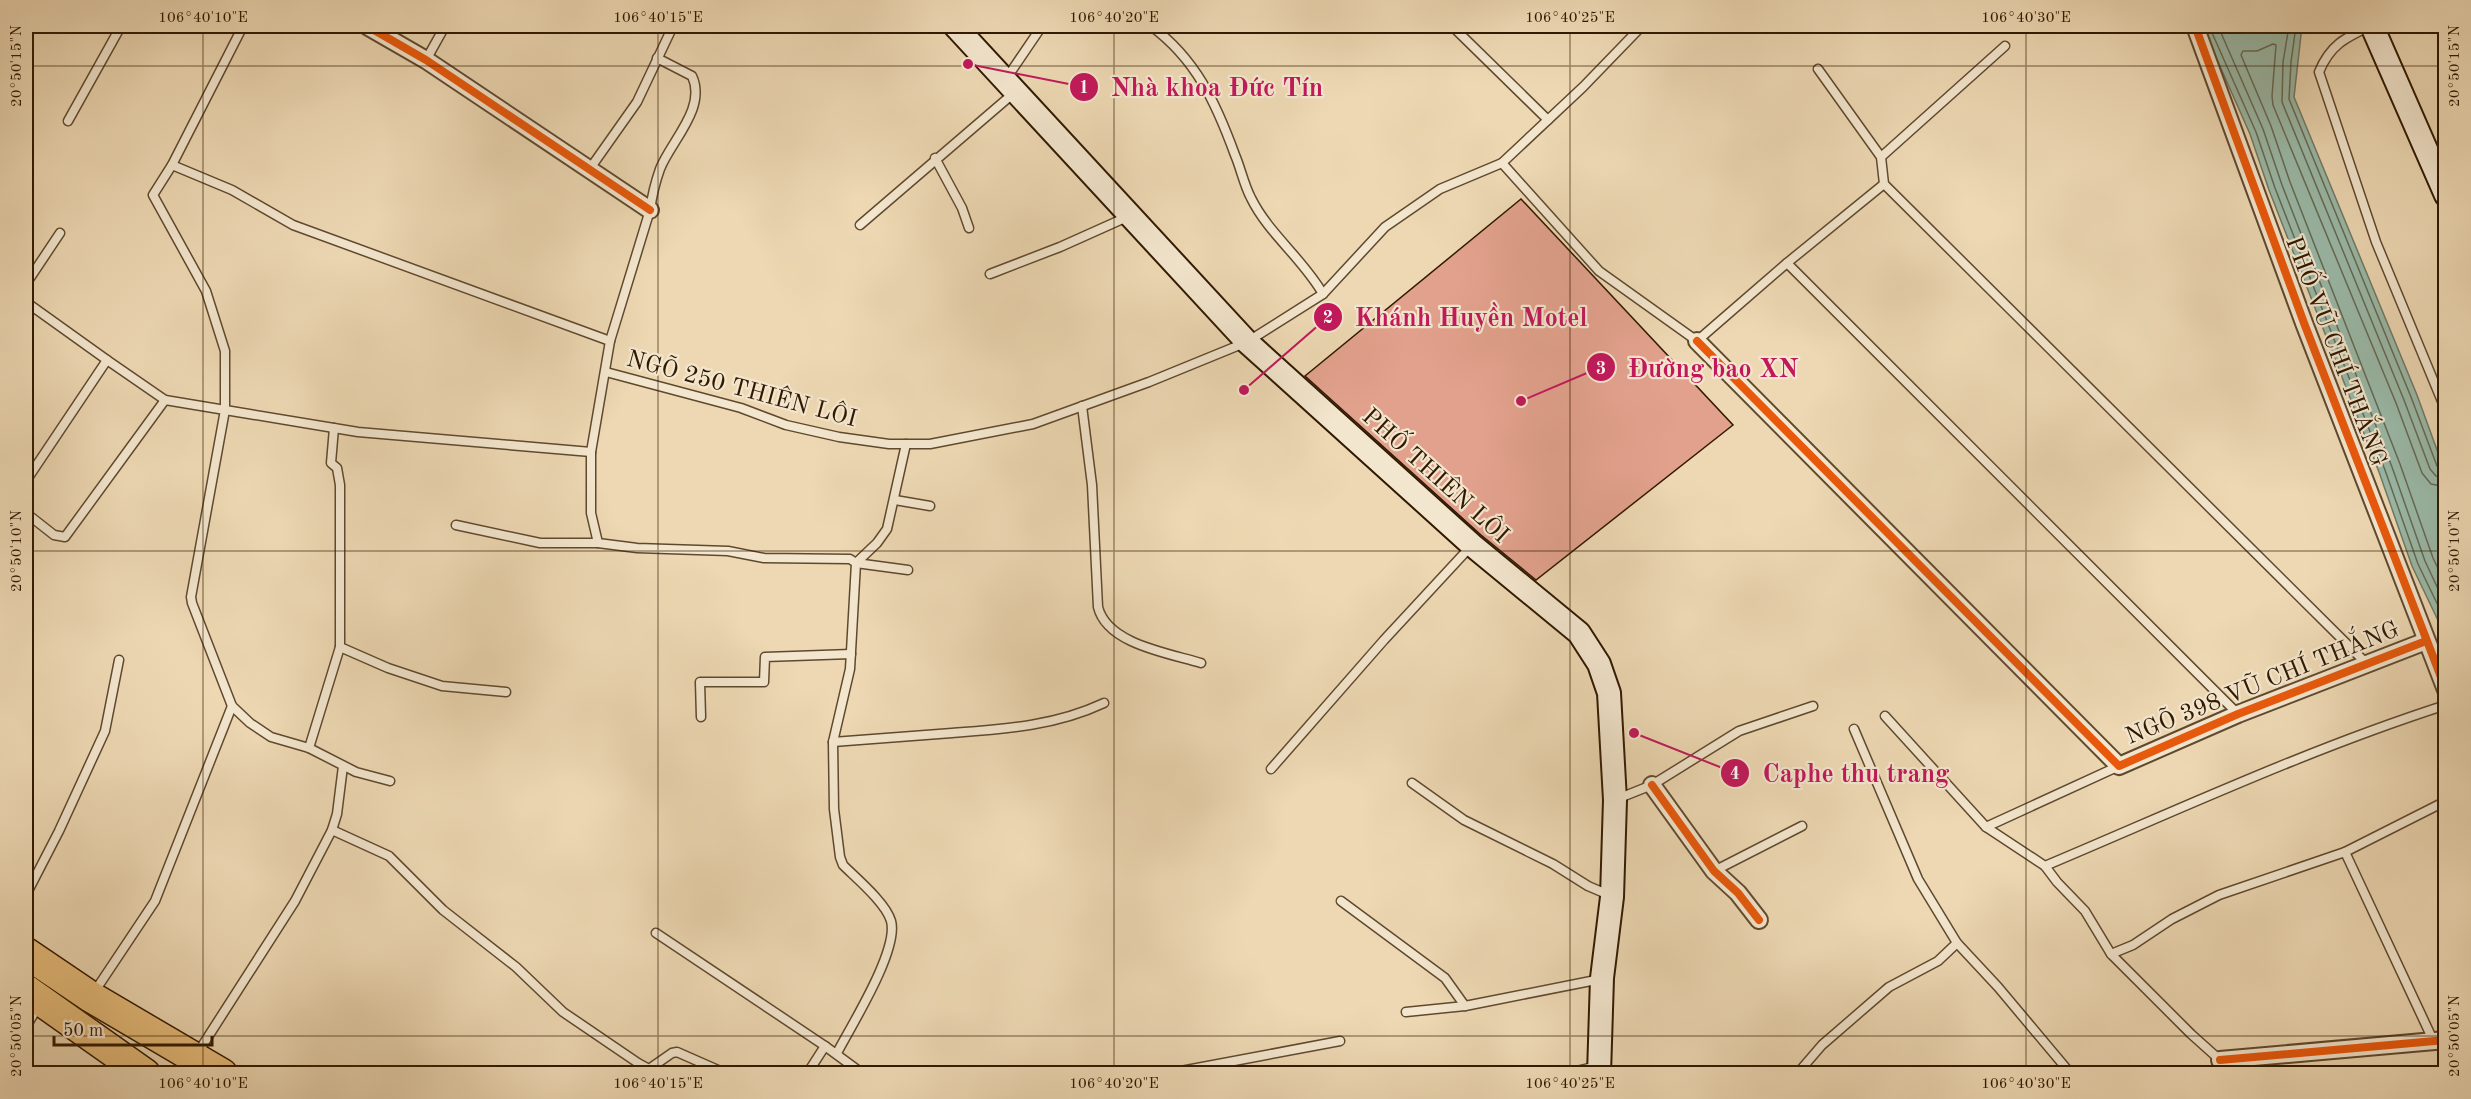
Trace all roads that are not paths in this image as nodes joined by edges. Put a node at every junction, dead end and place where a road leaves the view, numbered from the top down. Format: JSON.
{"nodes":[{"id":1,"x":121,"y":26,"type":"edge"},
{"id":2,"x":243,"y":26,"type":"edge"},
{"id":3,"x":368,"y":26,"type":"edge"},
{"id":4,"x":445,"y":26,"type":"edge"},
{"id":5,"x":673,"y":26,"type":"edge"},
{"id":6,"x":1042,"y":26,"type":"edge"},
{"id":7,"x":1151,"y":26,"type":"edge"},
{"id":8,"x":1452,"y":26,"type":"edge"},
{"id":9,"x":1642,"y":26,"type":"edge"},
{"id":10,"x":2195,"y":26,"type":"edge"},
{"id":11,"x":2371,"y":26,"type":"edge"},
{"id":12,"x":961,"y":28,"type":"edge"},
{"id":13,"x":2005,"y":45,"type":"dead end"},
{"id":14,"x":657,"y":58,"type":"junction"},
{"id":15,"x":426,"y":60,"type":"junction"},
{"id":16,"x":1818,"y":69,"type":"dead end"},
{"id":17,"x":1011,"y":85,"type":"junction"},
{"id":18,"x":1548,"y":120,"type":"junction"},
{"id":19,"x":68,"y":121,"type":"dead end"},
{"id":20,"x":1881,"y":157,"type":"junction"},
{"id":21,"x":935,"y":158,"type":"junction"},
{"id":22,"x":1502,"y":163,"type":"junction"},
{"id":23,"x":172,"y":165,"type":"junction"},
{"id":24,"x":589,"y":171,"type":"junction"},
{"id":25,"x":1884,"y":184,"type":"junction"},
{"id":26,"x":2445,"y":195,"type":"edge"},
{"id":27,"x":650,"y":210,"type":"junction"},
{"id":28,"x":1130,"y":216,"type":"junction"},
{"id":29,"x":860,"y":225,"type":"dead end"},
{"id":30,"x":969,"y":228,"type":"dead end"},
{"id":31,"x":60,"y":233,"type":"dead end"},
{"id":32,"x":1787,"y":263,"type":"junction"},
{"id":33,"x":990,"y":274,"type":"dead end"},
{"id":34,"x":26,"y":284,"type":"edge"},
{"id":35,"x":1323,"y":294,"type":"junction"},
{"id":36,"x":26,"y":302,"type":"edge"},
{"id":37,"x":610,"y":341,"type":"junction"},
{"id":38,"x":1696,"y":341,"type":"junction"},
{"id":39,"x":1247,"y":342,"type":"junction"},
{"id":40,"x":107,"y":360,"type":"junction"},
{"id":41,"x":606,"y":372,"type":"junction"},
{"id":42,"x":165,"y":400,"type":"junction"},
{"id":43,"x":1082,"y":406,"type":"junction"},
{"id":44,"x":225,"y":410,"type":"junction"},
{"id":45,"x":2445,"y":411,"type":"edge"},
{"id":46,"x":334,"y":428,"type":"junction"},
{"id":47,"x":906,"y":444,"type":"junction"},
{"id":48,"x":591,"y":452,"type":"junction"},
{"id":49,"x":26,"y":481,"type":"edge"},
{"id":50,"x":895,"y":500,"type":"junction"},
{"id":51,"x":930,"y":506,"type":"dead end"},
{"id":52,"x":26,"y":513,"type":"edge"},
{"id":53,"x":456,"y":525,"type":"dead end"},
{"id":54,"x":598,"y":543,"type":"junction"},
{"id":55,"x":1472,"y":545,"type":"junction"},
{"id":56,"x":856,"y":563,"type":"junction"},
{"id":57,"x":908,"y":570,"type":"dead end"},
{"id":58,"x":2426,"y":641,"type":"junction"},
{"id":59,"x":340,"y":647,"type":"junction"},
{"id":60,"x":851,"y":654,"type":"junction"},
{"id":61,"x":119,"y":660,"type":"dead end"},
{"id":62,"x":1201,"y":663,"type":"dead end"},
{"id":63,"x":2366,"y":663,"type":"junction"},
{"id":64,"x":2445,"y":690,"type":"edge"},
{"id":65,"x":506,"y":692,"type":"dead end"},
{"id":66,"x":1104,"y":703,"type":"dead end"},
{"id":67,"x":2445,"y":705,"type":"edge"},
{"id":68,"x":232,"y":706,"type":"junction"},
{"id":69,"x":1813,"y":706,"type":"dead end"},
{"id":70,"x":2238,"y":714,"type":"junction"},
{"id":71,"x":1885,"y":716,"type":"dead end"},
{"id":72,"x":701,"y":717,"type":"dead end"},
{"id":73,"x":1854,"y":729,"type":"dead end"},
{"id":74,"x":833,"y":742,"type":"junction"},
{"id":75,"x":309,"y":748,"type":"junction"},
{"id":76,"x":343,"y":766,"type":"junction"},
{"id":77,"x":2119,"y":766,"type":"junction"},
{"id":78,"x":1272,"y":769,"type":"dead end"},
{"id":79,"x":390,"y":781,"type":"dead end"},
{"id":80,"x":1412,"y":783,"type":"dead end"},
{"id":81,"x":1652,"y":785,"type":"junction"},
{"id":82,"x":1615,"y":800,"type":"junction"},
{"id":83,"x":2445,"y":801,"type":"edge"},
{"id":84,"x":1802,"y":826,"type":"dead end"},
{"id":85,"x":1986,"y":827,"type":"junction"},
{"id":86,"x":332,"y":830,"type":"junction"},
{"id":87,"x":2345,"y":852,"type":"junction"},
{"id":88,"x":2045,"y":866,"type":"junction"},
{"id":89,"x":1714,"y":871,"type":"junction"},
{"id":90,"x":26,"y":896,"type":"edge"},
{"id":91,"x":1612,"y":897,"type":"junction"},
{"id":92,"x":1341,"y":901,"type":"dead end"},
{"id":93,"x":1759,"y":920,"type":"dead end"},
{"id":94,"x":656,"y":933,"type":"dead end"},
{"id":95,"x":1957,"y":944,"type":"junction"},
{"id":96,"x":26,"y":953,"type":"edge"},
{"id":97,"x":2111,"y":954,"type":"junction"},
{"id":98,"x":1602,"y":978,"type":"junction"},
{"id":99,"x":33,"y":996,"type":"edge"},
{"id":100,"x":92,"y":997,"type":"junction"},
{"id":101,"x":1465,"y":1006,"type":"junction"},
{"id":102,"x":1406,"y":1012,"type":"dead end"},
{"id":103,"x":26,"y":1027,"type":"edge"},
{"id":104,"x":2439,"y":1040,"type":"edge"},
{"id":105,"x":1340,"y":1041,"type":"dead end"},
{"id":106,"x":825,"y":1046,"type":"junction"},
{"id":107,"x":837,"y":1053,"type":"junction"},
{"id":108,"x":195,"y":1059,"type":"junction"},
{"id":109,"x":2221,"y":1067,"type":"edge"},
{"id":110,"x":1599,"y":1070,"type":"edge"},
{"id":111,"x":145,"y":1074,"type":"edge"},
{"id":112,"x":222,"y":1074,"type":"edge"},
{"id":113,"x":727,"y":1074,"type":"edge"},
{"id":114,"x":807,"y":1074,"type":"edge"},
{"id":115,"x":863,"y":1074,"type":"edge"},
{"id":116,"x":1165,"y":1074,"type":"edge"},
{"id":117,"x":1563,"y":1074,"type":"edge"},
{"id":118,"x":1797,"y":1074,"type":"edge"},
{"id":119,"x":2071,"y":1074,"type":"edge"}],
"edges":[{"from":1,"to":19,"type":"lane"},
{"from":2,"to":23,"type":"lane"},
{"from":3,"to":15,"type":"street"},
{"from":4,"to":15,"type":"lane"},
{"from":5,"to":14,"type":"lane"},
{"from":6,"to":17,"type":"lane"},
{"from":7,"to":35,"type":"lane"},
{"from":8,"to":18,"type":"lane"},
{"from":9,"to":18,"type":"lane"},
{"from":10,"to":58,"type":"street","name":"PHỐ VŨ CHÍ THẮNG"},
{"from":11,"to":26,"type":"main road"},
{"from":11,"to":45,"type":"lane"},
{"from":12,"to":17,"type":"main road","name":"PHỐ THIÊN LÔI"},
{"from":13,"to":20,"type":"lane"},
{"from":14,"to":24,"type":"lane"},
{"from":14,"to":27,"type":"lane"},
{"from":15,"to":24,"type":"street"},
{"from":16,"to":20,"type":"lane"},
{"from":17,"to":21,"type":"lane"},
{"from":17,"to":28,"type":"main road","name":"PHỐ THIÊN LÔI"},
{"from":18,"to":22,"type":"lane"},
{"from":20,"to":25,"type":"lane"},
{"from":21,"to":29,"type":"lane"},
{"from":21,"to":30,"type":"lane"},
{"from":22,"to":35,"type":"lane","name":"NGÕ 250 THIÊN LÔI"},
{"from":22,"to":38,"type":"lane"},
{"from":23,"to":37,"type":"lane"},
{"from":23,"to":44,"type":"lane"},
{"from":24,"to":27,"type":"street"},
{"from":25,"to":32,"type":"lane"},
{"from":25,"to":63,"type":"lane"},
{"from":27,"to":37,"type":"lane"},
{"from":28,"to":33,"type":"lane"},
{"from":28,"to":39,"type":"main road","name":"PHỐ THIÊN LÔI"},
{"from":31,"to":34,"type":"lane"},
{"from":32,"to":38,"type":"lane"},
{"from":32,"to":70,"type":"lane"},
{"from":35,"to":39,"type":"lane","name":"NGÕ 250 THIÊN LÔI"},
{"from":36,"to":40,"type":"lane"},
{"from":37,"to":41,"type":"lane"},
{"from":38,"to":77,"type":"street"},
{"from":39,"to":43,"type":"lane","name":"NGÕ 250 THIÊN LÔI"},
{"from":39,"to":55,"type":"main road","name":"PHỐ THIÊN LÔI"},
{"from":40,"to":42,"type":"lane"},
{"from":40,"to":49,"type":"lane"},
{"from":41,"to":47,"type":"lane","name":"NGÕ 250 THIÊN LÔI"},
{"from":41,"to":48,"type":"lane"},
{"from":42,"to":44,"type":"lane"},
{"from":42,"to":52,"type":"lane"},
{"from":43,"to":47,"type":"lane","name":"NGÕ 250 THIÊN LÔI"},
{"from":43,"to":62,"type":"lane"},
{"from":44,"to":46,"type":"lane"},
{"from":44,"to":68,"type":"lane"},
{"from":46,"to":48,"type":"lane"},
{"from":46,"to":59,"type":"lane"},
{"from":47,"to":50,"type":"lane"},
{"from":48,"to":54,"type":"lane"},
{"from":50,"to":51,"type":"lane"},
{"from":50,"to":56,"type":"lane"},
{"from":53,"to":54,"type":"lane"},
{"from":54,"to":56,"type":"lane"},
{"from":55,"to":78,"type":"lane"},
{"from":55,"to":82,"type":"main road","name":"PHỐ THIÊN LÔI"},
{"from":56,"to":57,"type":"lane"},
{"from":56,"to":60,"type":"lane"},
{"from":58,"to":63,"type":"street","name":"NGÕ 398 VŨ CHÍ THẮNG"},
{"from":58,"to":64,"type":"street","name":"PHỐ VŨ CHÍ THẮNG"},
{"from":59,"to":65,"type":"lane"},
{"from":59,"to":75,"type":"lane"},
{"from":60,"to":72,"type":"lane"},
{"from":60,"to":74,"type":"lane"},
{"from":61,"to":90,"type":"lane"},
{"from":63,"to":70,"type":"street","name":"NGÕ 398 VŨ CHÍ THẮNG"},
{"from":66,"to":74,"type":"lane"},
{"from":67,"to":88,"type":"lane"},
{"from":68,"to":75,"type":"lane"},
{"from":68,"to":100,"type":"lane"},
{"from":69,"to":81,"type":"lane"},
{"from":70,"to":77,"type":"street","name":"NGÕ 398 VŨ CHÍ THẮNG"},
{"from":71,"to":85,"type":"lane"},
{"from":73,"to":95,"type":"lane"},
{"from":74,"to":107,"type":"lane"},
{"from":75,"to":76,"type":"lane"},
{"from":76,"to":79,"type":"lane"},
{"from":76,"to":86,"type":"lane"},
{"from":77,"to":85,"type":"lane","name":"NGÕ 398 VŨ CHÍ THẮNG"},
{"from":80,"to":91,"type":"lane"},
{"from":81,"to":82,"type":"lane"},
{"from":81,"to":89,"type":"street"},
{"from":82,"to":91,"type":"main road","name":"PHỐ THIÊN LÔI"},
{"from":83,"to":87,"type":"lane"},
{"from":84,"to":89,"type":"lane"},
{"from":85,"to":88,"type":"lane"},
{"from":86,"to":108,"type":"lane"},
{"from":86,"to":113,"type":"lane"},
{"from":87,"to":97,"type":"lane"},
{"from":87,"to":104,"type":"lane"},
{"from":88,"to":97,"type":"lane"},
{"from":89,"to":93,"type":"street"},
{"from":91,"to":98,"type":"main road","name":"PHỐ THIÊN LÔI"},
{"from":92,"to":101,"type":"lane"},
{"from":94,"to":106,"type":"lane"},
{"from":95,"to":118,"type":"lane"},
{"from":95,"to":119,"type":"lane"},
{"from":96,"to":100,"type":"highway"},
{"from":97,"to":109,"type":"lane"},
{"from":98,"to":101,"type":"lane"},
{"from":98,"to":110,"type":"main road","name":"PHỐ THIÊN LÔI"},
{"from":99,"to":103,"type":"lane"},
{"from":99,"to":111,"type":"highway"},
{"from":100,"to":108,"type":"highway"},
{"from":101,"to":102,"type":"lane"},
{"from":104,"to":109,"type":"street"},
{"from":105,"to":116,"type":"lane"},
{"from":106,"to":107,"type":"lane"},
{"from":106,"to":114,"type":"lane"},
{"from":107,"to":115,"type":"lane"},
{"from":108,"to":112,"type":"highway"},
{"from":110,"to":117,"type":"lane"}]}
